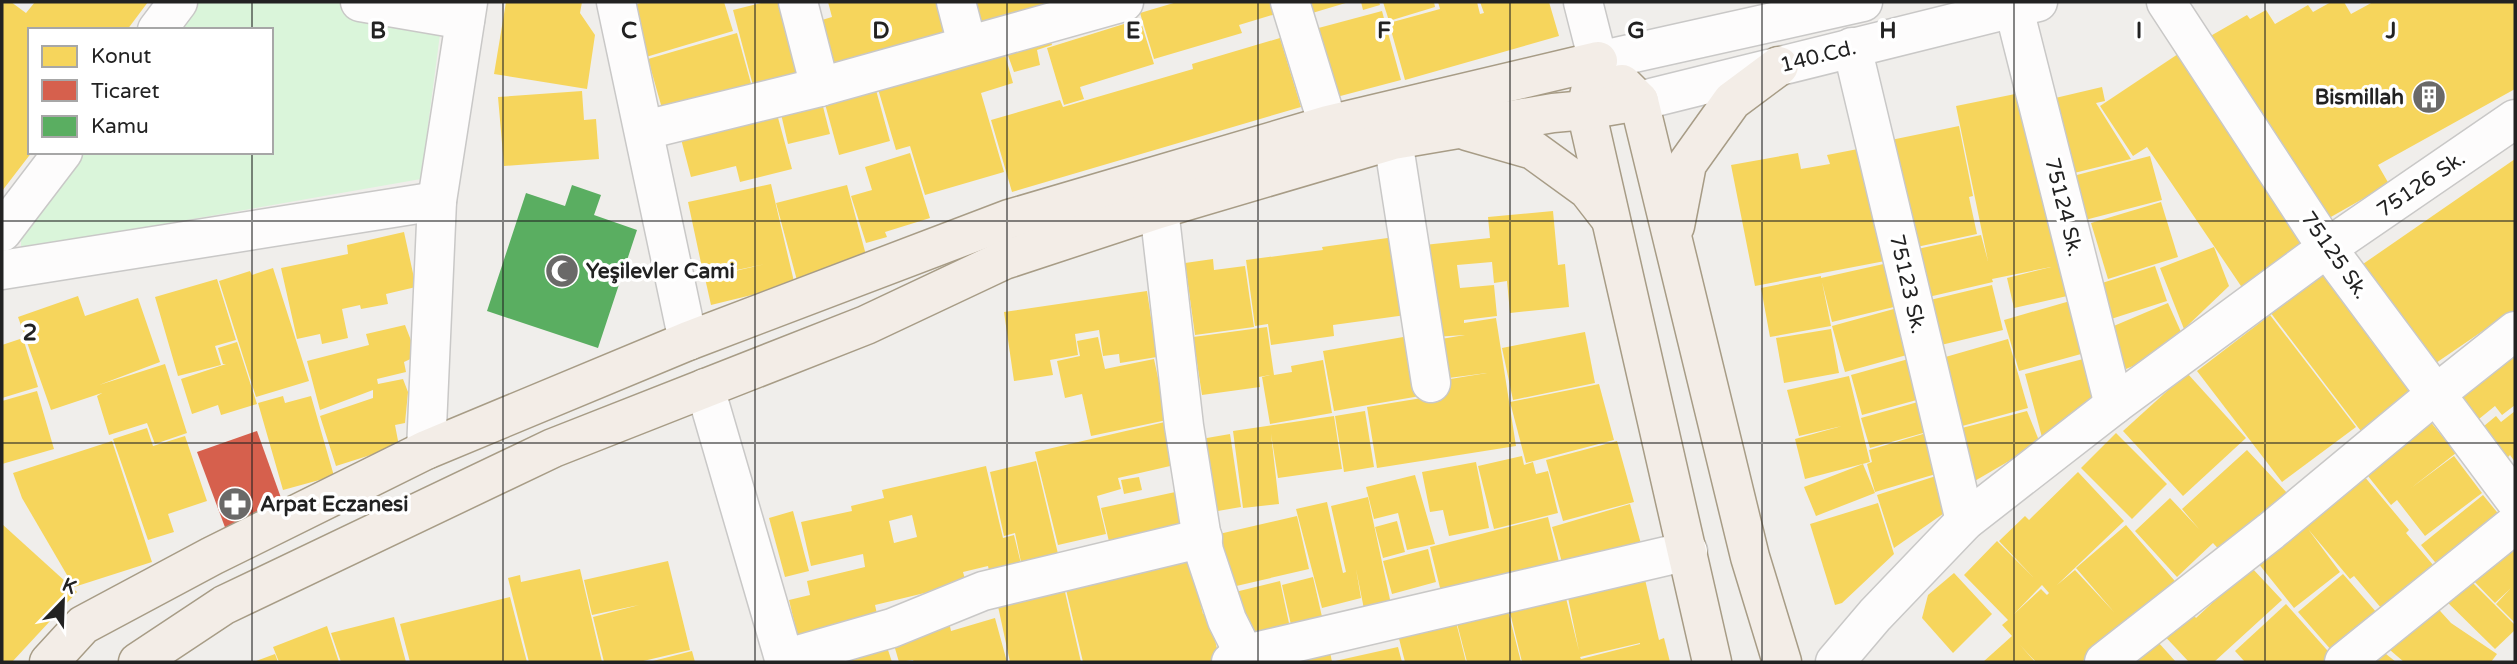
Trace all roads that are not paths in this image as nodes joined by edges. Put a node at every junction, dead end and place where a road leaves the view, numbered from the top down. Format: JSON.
{"nodes":[{"id":1,"x":178,"y":2,"type":"edge"},
{"id":2,"x":360,"y":2,"type":"edge"},
{"id":3,"x":616,"y":2,"type":"edge"},
{"id":4,"x":798,"y":2,"type":"edge"},
{"id":5,"x":956,"y":2,"type":"edge"},
{"id":6,"x":1124,"y":2,"type":"edge"},
{"id":7,"x":1290,"y":2,"type":"edge"},
{"id":8,"x":1583,"y":2,"type":"edge"},
{"id":9,"x":1863,"y":2,"type":"edge"},
{"id":10,"x":2166,"y":2,"type":"edge"},
{"id":11,"x":2026,"y":5,"type":"edge"},
{"id":12,"x":466,"y":11,"type":"edge"},
{"id":13,"x":158,"y":28,"type":"edge"},
{"id":14,"x":967,"y":44,"type":"junction"},
{"id":15,"x":1852,"y":47,"type":"junction"},
{"id":16,"x":1598,"y":61,"type":"junction"},
{"id":17,"x":1780,"y":65,"type":"junction"},
{"id":18,"x":820,"y":87,"type":"junction"},
{"id":19,"x":1639,"y":101,"type":"junction"},
{"id":20,"x":1586,"y":110,"type":"junction"},
{"id":21,"x":2515,"y":119,"type":"edge"},
{"id":22,"x":1328,"y":125,"type":"junction"},
{"id":23,"x":1458,"y":129,"type":"junction"},
{"id":24,"x":645,"y":130,"type":"junction"},
{"id":25,"x":1392,"y":140,"type":"junction"},
{"id":26,"x":61,"y":154,"type":"edge"},
{"id":27,"x":437,"y":201,"type":"junction"},
{"id":28,"x":1159,"y":209,"type":"junction"},
{"id":29,"x":1611,"y":220,"type":"junction"},
{"id":30,"x":2,"y":232,"type":"edge"},
{"id":31,"x":1673,"y":239,"type":"junction"},
{"id":32,"x":2327,"y":248,"type":"junction"},
{"id":33,"x":2,"y":270,"type":"edge"},
{"id":34,"x":2515,"y":331,"type":"edge"},
{"id":35,"x":688,"y":341,"type":"junction"},
{"id":36,"x":1431,"y":383,"type":"dead end"},
{"id":37,"x":705,"y":388,"type":"junction"},
{"id":38,"x":2437,"y":393,"type":"junction"},
{"id":39,"x":2114,"y":405,"type":"junction"},
{"id":40,"x":426,"y":450,"type":"junction"},
{"id":41,"x":2515,"y":500,"type":"edge"},
{"id":42,"x":1965,"y":521,"type":"junction"},
{"id":43,"x":2515,"y":524,"type":"edge"},
{"id":44,"x":1203,"y":538,"type":"junction"},
{"id":45,"x":1688,"y":551,"type":"junction"},
{"id":46,"x":1242,"y":660,"type":"edge"},
{"id":47,"x":784,"y":661,"type":"edge"},
{"id":48,"x":49,"y":662,"type":"edge"},
{"id":49,"x":138,"y":662,"type":"edge"},
{"id":50,"x":1712,"y":662,"type":"edge"},
{"id":51,"x":1782,"y":662,"type":"edge"},
{"id":52,"x":1835,"y":662,"type":"edge"},
{"id":53,"x":2104,"y":662,"type":"edge"},
{"id":54,"x":2344,"y":662,"type":"edge"}],
"edges":[{"from":1,"to":13,"type":"street"},
{"from":2,"to":12,"type":"street"},
{"from":3,"to":24,"type":"street"},
{"from":4,"to":18,"type":"street"},
{"from":5,"to":14,"type":"street"},
{"from":6,"to":14,"type":"street"},
{"from":7,"to":22,"type":"street"},
{"from":8,"to":16,"type":"street"},
{"from":9,"to":16,"type":"street","name":"140.Cd."},
{"from":10,"to":32,"type":"street","name":"75125 Sk."},
{"from":11,"to":15,"type":"street","name":"140.Cd."},
{"from":11,"to":39,"type":"street","name":"75124 Sk."},
{"from":12,"to":27,"type":"street"},
{"from":14,"to":18,"type":"street"},
{"from":15,"to":17,"type":"street","name":"140.Cd."},
{"from":15,"to":42,"type":"street","name":"75123 Sk."},
{"from":16,"to":19,"type":"main road"},
{"from":16,"to":20,"type":"main road"},
{"from":16,"to":22,"type":"main road"},
{"from":17,"to":19,"type":"street","name":"140.Cd."},
{"from":17,"to":31,"type":"main road"},
{"from":18,"to":24,"type":"street"},
{"from":19,"to":20,"type":"main road"},
{"from":19,"to":31,"type":"main road"},
{"from":20,"to":23,"type":"main road"},
{"from":20,"to":29,"type":"main road"},
{"from":21,"to":32,"type":"street","name":"75126 Sk."},
{"from":22,"to":35,"type":"main road"},
{"from":23,"to":25,"type":"main road"},
{"from":23,"to":29,"type":"main road"},
{"from":24,"to":35,"type":"street"},
{"from":25,"to":28,"type":"main road"},
{"from":25,"to":36,"type":"street"},
{"from":26,"to":30,"type":"street"},
{"from":27,"to":33,"type":"street"},
{"from":27,"to":40,"type":"street"},
{"from":28,"to":37,"type":"main road"},
{"from":28,"to":44,"type":"street"},
{"from":29,"to":45,"type":"main road"},
{"from":31,"to":51,"type":"main road"},
{"from":32,"to":38,"type":"street","name":"75125 Sk."},
{"from":32,"to":39,"type":"street","name":"75126 Sk."},
{"from":34,"to":38,"type":"street"},
{"from":35,"to":40,"type":"main road"},
{"from":37,"to":47,"type":"street"},
{"from":37,"to":49,"type":"main road"},
{"from":38,"to":41,"type":"street","name":"75125 Sk."},
{"from":38,"to":53,"type":"street"},
{"from":39,"to":42,"type":"street","name":"75126 Sk."},
{"from":40,"to":48,"type":"main road"},
{"from":42,"to":52,"type":"street","name":"75126 Sk."},
{"from":43,"to":54,"type":"street"},
{"from":44,"to":46,"type":"street"},
{"from":44,"to":47,"type":"street"},
{"from":45,"to":46,"type":"street"},
{"from":45,"to":50,"type":"main road"}]}
